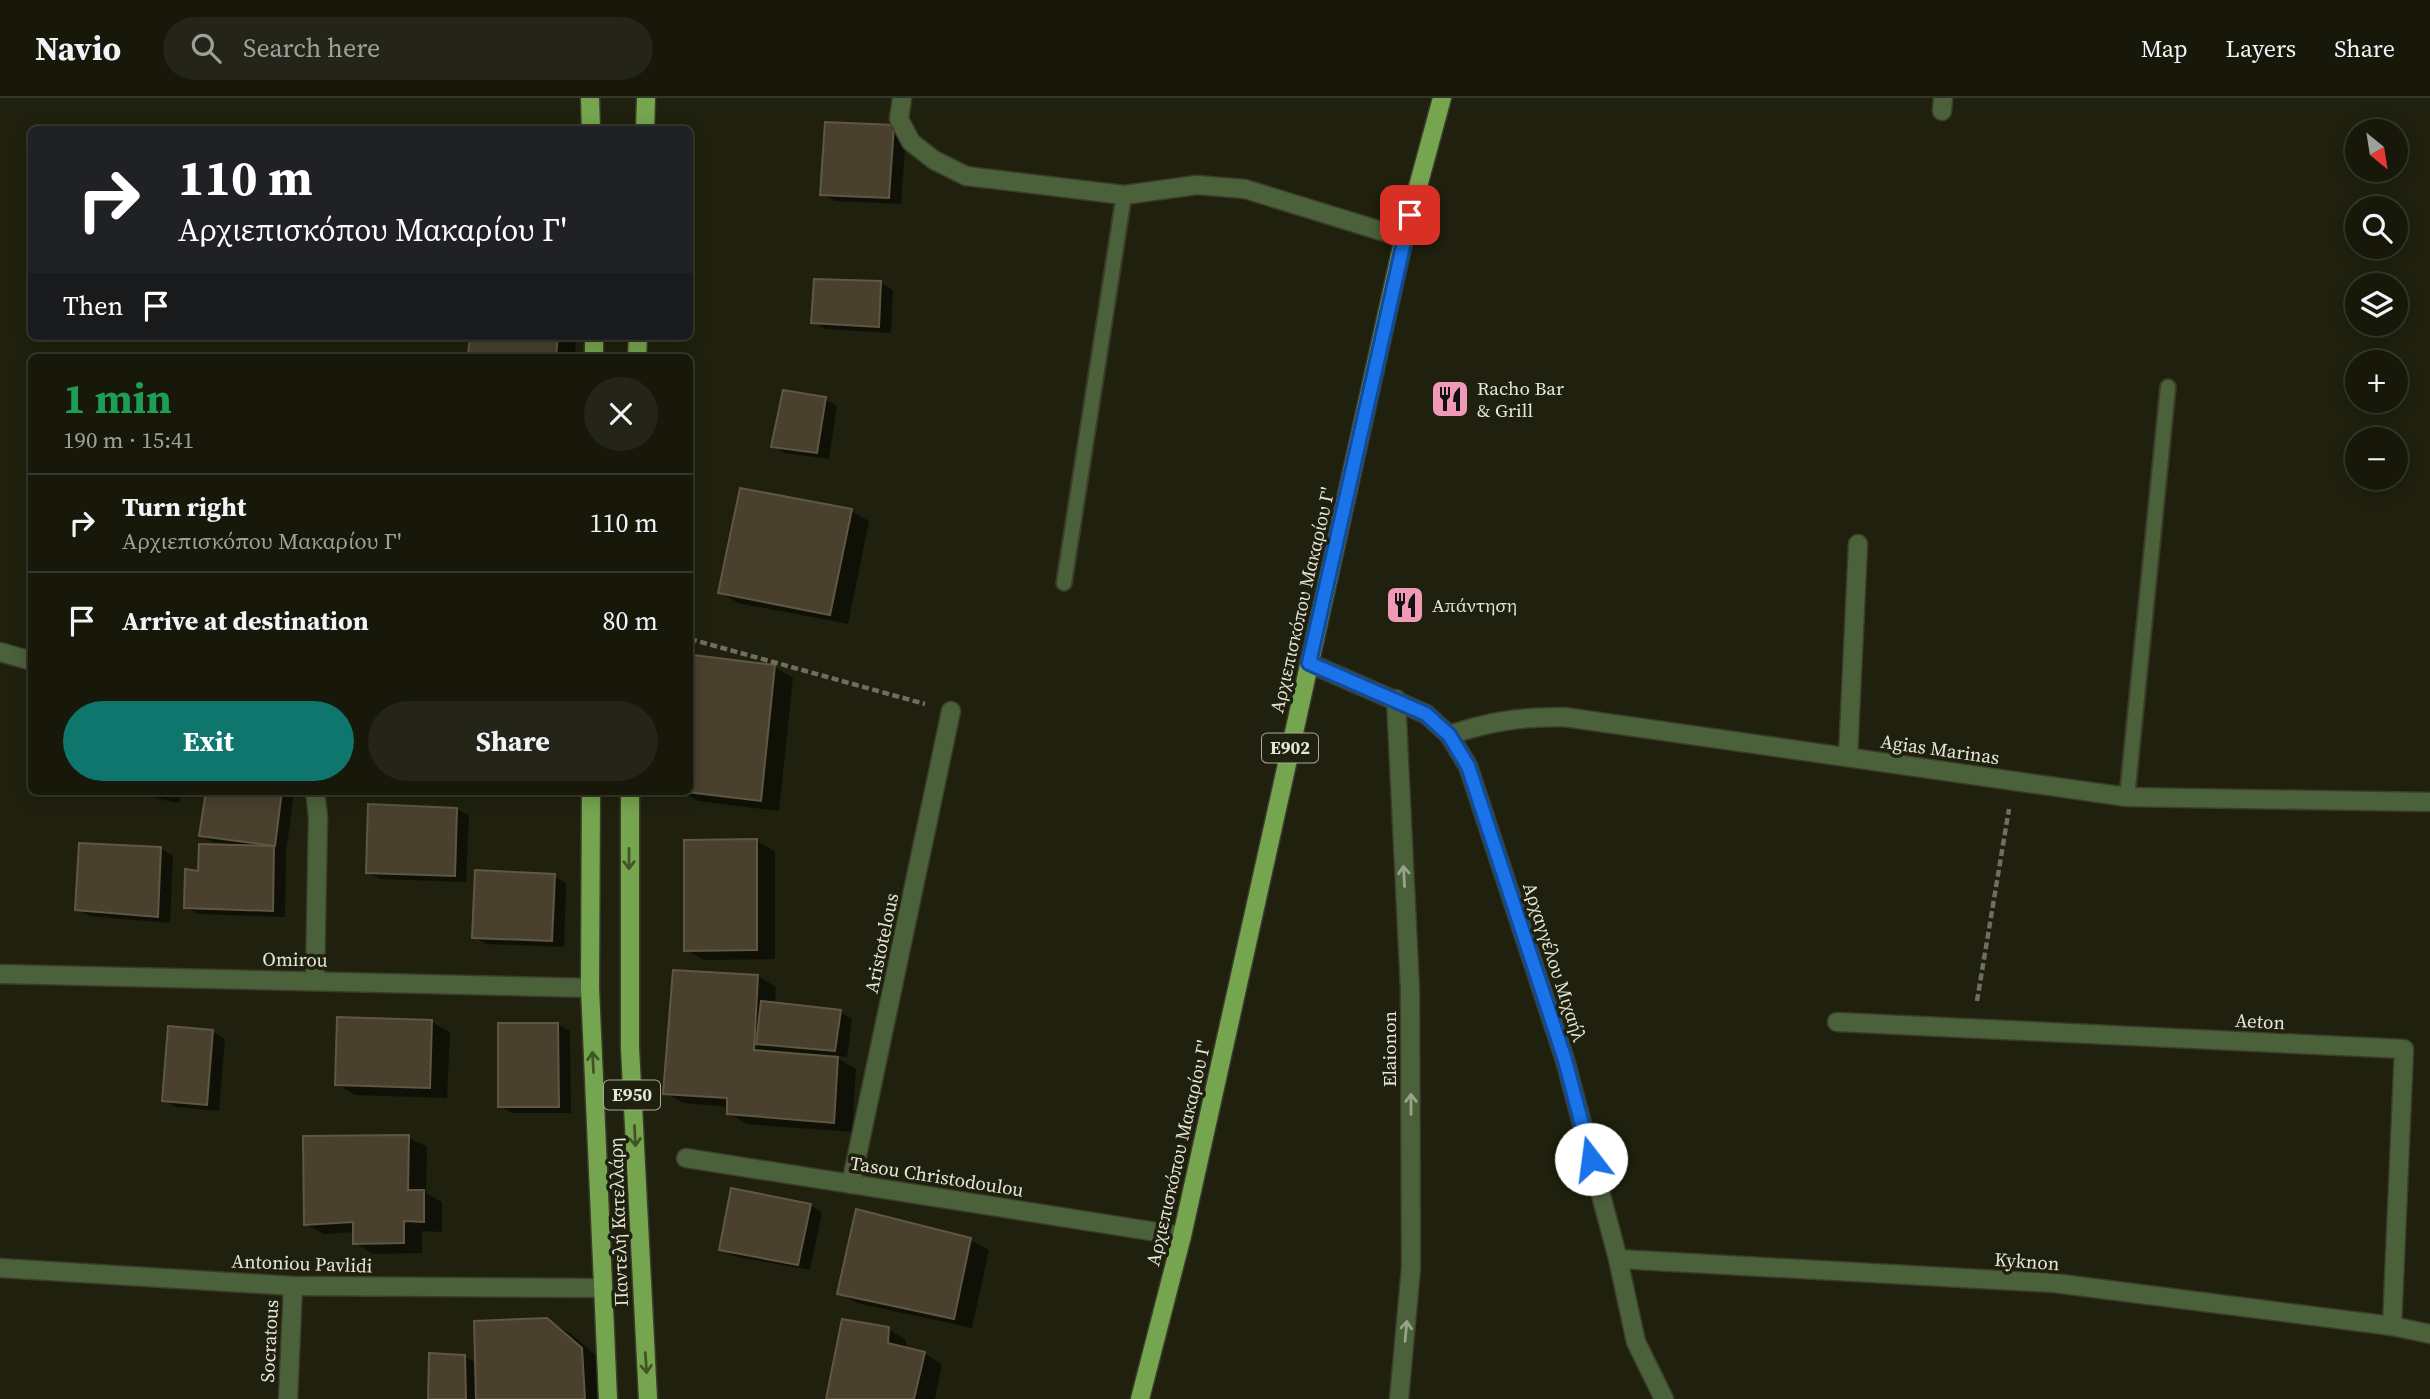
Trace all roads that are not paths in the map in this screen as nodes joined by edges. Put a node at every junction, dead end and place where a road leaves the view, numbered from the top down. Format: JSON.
{"nodes":[{"id":1,"x":590,"y":98,"type":"edge"},
{"id":2,"x":646,"y":98,"type":"edge"},
{"id":3,"x":902,"y":98,"type":"edge"},
{"id":4,"x":1442,"y":98,"type":"edge"},
{"id":5,"x":591,"y":126,"type":"edge"},
{"id":6,"x":645,"y":126,"type":"edge"},
{"id":7,"x":1124,"y":195,"type":"junction"},
{"id":8,"x":1404,"y":238,"type":"junction"},
{"id":9,"x":2168,"y":387,"type":"dead end"},
{"id":10,"x":1858,"y":544,"type":"dead end"},
{"id":11,"x":1064,"y":583,"type":"dead end"},
{"id":12,"x":0,"y":652,"type":"edge"},
{"id":13,"x":28,"y":661,"type":"edge"},
{"id":14,"x":1309,"y":663,"type":"junction"},
{"id":15,"x":1395,"y":699,"type":"junction"},
{"id":16,"x":951,"y":711,"type":"road end"},
{"id":17,"x":1449,"y":735,"type":"junction"},
{"id":18,"x":1848,"y":757,"type":"junction"},
{"id":19,"x":315,"y":795,"type":"edge"},
{"id":20,"x":591,"y":795,"type":"edge"},
{"id":21,"x":630,"y":795,"type":"edge"},
{"id":22,"x":2127,"y":797,"type":"junction"},
{"id":23,"x":2430,"y":802,"type":"edge"},
{"id":24,"x":0,"y":974,"type":"edge"},
{"id":25,"x":315,"y":980,"type":"junction"},
{"id":26,"x":590,"y":988,"type":"junction"},
{"id":27,"x":1836,"y":1022,"type":"dead end"},
{"id":28,"x":686,"y":1158,"type":"dead end"},
{"id":29,"x":851,"y":1184,"type":"junction"},
{"id":30,"x":1182,"y":1236,"type":"junction"},
{"id":31,"x":1618,"y":1259,"type":"junction"},
{"id":32,"x":0,"y":1268,"type":"edge"},
{"id":33,"x":293,"y":1286,"type":"junction"},
{"id":34,"x":603,"y":1288,"type":"junction"},
{"id":35,"x":2392,"y":1326,"type":"junction"},
{"id":36,"x":2430,"y":1334,"type":"edge"},
{"id":37,"x":288,"y":1399,"type":"edge"},
{"id":38,"x":608,"y":1399,"type":"edge"},
{"id":39,"x":648,"y":1399,"type":"edge"},
{"id":40,"x":1140,"y":1399,"type":"edge"},
{"id":41,"x":1399,"y":1399,"type":"edge"},
{"id":42,"x":1664,"y":1399,"type":"edge"}],
"edges":[{"from":1,"to":5,"type":"main road"},
{"from":2,"to":6,"type":"main road"},
{"from":3,"to":7,"type":"street"},
{"from":4,"to":8,"type":"main road","name":"Αρχιεπισκόπου Μακαρίου Γ'","number":"E902"},
{"from":7,"to":8,"type":"street"},
{"from":7,"to":11,"type":"lane"},
{"from":8,"to":14,"type":"main road","name":"Αρχιεπισκόπου Μακαρίου Γ'","number":"E902"},
{"from":9,"to":22,"type":"lane"},
{"from":10,"to":18,"type":"street"},
{"from":12,"to":13,"type":"street"},
{"from":14,"to":15,"type":"street","name":"Αρχαγγέλου Μιχαήλ"},
{"from":14,"to":30,"type":"main road","name":"Αρχιεπισκόπου Μακαρίου Γ'","number":"E902"},
{"from":15,"to":17,"type":"street","name":"Αρχαγγέλου Μιχαήλ"},
{"from":41,"to":15,"type":"street","name":"Elaionon","one_way":true},
{"from":16,"to":29,"type":"street","name":"Aristotelous"},
{"from":17,"to":18,"type":"street","name":"Agias Marinas"},
{"from":17,"to":31,"type":"street","name":"Αρχαγγέλου Μιχαήλ"},
{"from":18,"to":22,"type":"street","name":"Agias Marinas"},
{"from":19,"to":25,"type":"street"},
{"from":20,"to":26,"type":"main road","name":"Παντελή Κατελλάρη","number":"E950"},
{"from":21,"to":39,"type":"main road","name":"Παντελή Κατελλάρη","number":"E950","one_way":true},
{"from":22,"to":23,"type":"street","name":"Agias Marinas"},
{"from":24,"to":25,"type":"street","name":"Omirou"},
{"from":25,"to":26,"type":"street","name":"Omirou"},
{"from":34,"to":26,"type":"main road","name":"Παντελή Κατελλάρη","number":"E950","one_way":true},
{"from":27,"to":35,"type":"street","name":"Aeton"},
{"from":28,"to":29,"type":"street","name":"Tasou Christodoulou"},
{"from":29,"to":30,"type":"street","name":"Tasou Christodoulou"},
{"from":30,"to":40,"type":"main road","name":"Αρχιεπισκόπου Μακαρίου Γ'","number":"E902"},
{"from":31,"to":35,"type":"street","name":"Kyknon"},
{"from":31,"to":42,"type":"street","name":"Αρχαγγέλου Μιχαήλ"},
{"from":32,"to":33,"type":"street","name":"Antoniou Pavlidi"},
{"from":33,"to":34,"type":"street","name":"Antoniou Pavlidi"},
{"from":33,"to":37,"type":"street","name":"Socratous"},
{"from":34,"to":38,"type":"main road","name":"Παντελή Κατελλάρη","number":"E950"},
{"from":35,"to":36,"type":"street","name":"Kyknon"}]}
